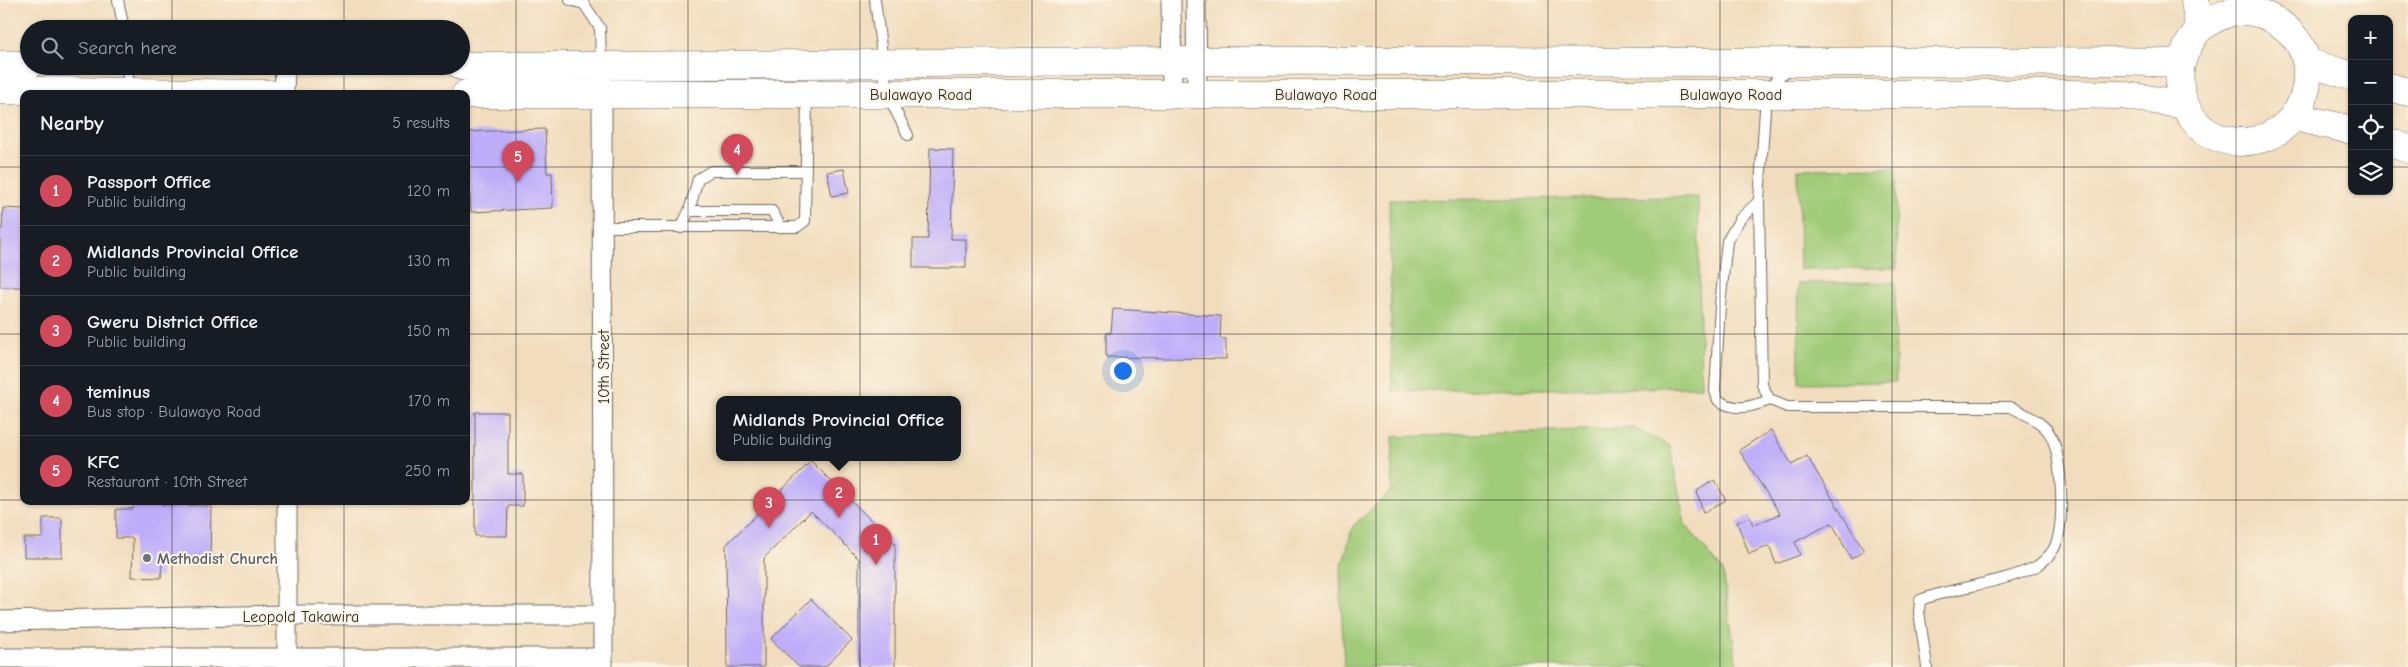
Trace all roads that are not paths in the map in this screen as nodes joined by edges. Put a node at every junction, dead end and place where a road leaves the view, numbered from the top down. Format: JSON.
{"nodes":[{"id":1,"x":118,"y":0,"type":"edge"},
{"id":2,"x":570,"y":0,"type":"edge"},
{"id":3,"x":874,"y":0,"type":"edge"},
{"id":4,"x":1171,"y":0,"type":"edge"},
{"id":5,"x":1196,"y":0,"type":"edge"},
{"id":6,"x":2194,"y":0,"type":"edge"},
{"id":7,"x":2248,"y":6,"type":"edge"},
{"id":8,"x":122,"y":20,"type":"edge"},
{"id":9,"x":2199,"y":29,"type":"junction"},
{"id":10,"x":1184,"y":61,"type":"junction"},
{"id":11,"x":1799,"y":61,"type":"junction"},
{"id":12,"x":2064,"y":61,"type":"junction"},
{"id":13,"x":884,"y":62,"type":"junction"},
{"id":14,"x":2306,"y":62,"type":"junction"},
{"id":15,"x":2180,"y":63,"type":"junction"},
{"id":16,"x":0,"y":65,"type":"edge"},
{"id":17,"x":20,"y":65,"type":"edge"},
{"id":18,"x":470,"y":66,"type":"edge"},
{"id":19,"x":602,"y":67,"type":"junction"},
{"id":20,"x":285,"y":75,"type":"edge"},
{"id":21,"x":2348,"y":75,"type":"edge"},
{"id":22,"x":128,"y":79,"type":"edge"},
{"id":23,"x":2393,"y":88,"type":"edge"},
{"id":24,"x":1761,"y":89,"type":"junction"},
{"id":25,"x":0,"y":90,"type":"edge"},
{"id":26,"x":231,"y":90,"type":"edge"},
{"id":27,"x":284,"y":90,"type":"edge"},
{"id":28,"x":2408,"y":92,"type":"edge"},
{"id":29,"x":470,"y":94,"type":"edge"},
{"id":30,"x":602,"y":94,"type":"junction"},
{"id":31,"x":887,"y":94,"type":"junction"},
{"id":32,"x":1184,"y":94,"type":"junction"},
{"id":33,"x":2068,"y":94,"type":"junction"},
{"id":34,"x":807,"y":95,"type":"junction"},
{"id":35,"x":2185,"y":105,"type":"junction"},
{"id":36,"x":2295,"y":117,"type":"junction"},
{"id":37,"x":2348,"y":129,"type":"edge"},
{"id":38,"x":908,"y":135,"type":"dead end"},
{"id":39,"x":2393,"y":143,"type":"edge"},
{"id":40,"x":2408,"y":149,"type":"edge"},
{"id":41,"x":806,"y":171,"type":"junction"},
{"id":42,"x":1759,"y":201,"type":"junction"},
{"id":43,"x":689,"y":211,"type":"junction"},
{"id":44,"x":603,"y":227,"type":"junction"},
{"id":45,"x":681,"y":228,"type":"junction"},
{"id":46,"x":781,"y":228,"type":"junction"},
{"id":47,"x":1770,"y":400,"type":"junction"},
{"id":48,"x":287,"y":505,"type":"edge"},
{"id":49,"x":288,"y":615,"type":"junction"},
{"id":50,"x":603,"y":615,"type":"junction"},
{"id":51,"x":0,"y":621,"type":"edge"},
{"id":52,"x":0,"y":658,"type":"edge"},
{"id":53,"x":603,"y":662,"type":"edge"},
{"id":54,"x":287,"y":663,"type":"edge"},
{"id":55,"x":1927,"y":667,"type":"edge"}],
"edges":[{"from":1,"to":8,"type":"lane"},
{"from":2,"to":19,"type":"lane"},
{"from":3,"to":13,"type":"lane"},
{"from":4,"to":10,"type":"street"},
{"from":5,"to":10,"type":"street"},
{"from":6,"to":9,"type":"main road"},
{"from":7,"to":9,"type":"main road"},
{"from":7,"to":14,"type":"main road"},
{"from":9,"to":15,"type":"main road"},
{"from":10,"to":11,"type":"main road","name":"Bulawayo Road"},
{"from":10,"to":13,"type":"main road","name":"Bulawayo Road"},
{"from":10,"to":32,"type":"street"},
{"from":10,"to":32,"type":"street"},
{"from":11,"to":12,"type":"main road","name":"Bulawayo Road"},
{"from":11,"to":24,"type":"lane"},
{"from":12,"to":15,"type":"main road","name":"Bulawayo Road"},
{"from":12,"to":33,"type":"main road"},
{"from":13,"to":19,"type":"main road","name":"Bulawayo Road"},
{"from":13,"to":31,"type":"lane"},
{"from":14,"to":21,"type":"main road"},
{"from":14,"to":36,"type":"main road"},
{"from":15,"to":35,"type":"main road"},
{"from":16,"to":17,"type":"main road"},
{"from":18,"to":19,"type":"main road","name":"Bulawayo Road"},
{"from":19,"to":30,"type":"street","name":"10th Street"},
{"from":20,"to":27,"type":"street"},
{"from":22,"to":25,"type":"main road"},
{"from":22,"to":26,"type":"main road"},
{"from":23,"to":28,"type":"main road"},
{"from":24,"to":32,"type":"main road","name":"Bulawayo Road"},
{"from":24,"to":33,"type":"main road","name":"Bulawayo Road"},
{"from":24,"to":42,"type":"lane"},
{"from":29,"to":30,"type":"main road","name":"Bulawayo Road"},
{"from":30,"to":34,"type":"main road","name":"Bulawayo Road"},
{"from":30,"to":44,"type":"street","name":"10th Street"},
{"from":31,"to":32,"type":"main road","name":"Bulawayo Road"},
{"from":31,"to":34,"type":"main road","name":"Bulawayo Road"},
{"from":31,"to":38,"type":"lane"},
{"from":33,"to":35,"type":"main road","name":"Bulawayo Road"},
{"from":34,"to":41,"type":"lane"},
{"from":35,"to":36,"type":"main road"},
{"from":36,"to":37,"type":"main road"},
{"from":39,"to":40,"type":"main road"},
{"from":41,"to":43,"type":"lane"},
{"from":41,"to":46,"type":"lane"},
{"from":42,"to":47,"type":"lane"},
{"from":42,"to":47,"type":"lane"},
{"from":43,"to":45,"type":"lane"},
{"from":43,"to":46,"type":"lane"},
{"from":44,"to":45,"type":"lane"},
{"from":44,"to":50,"type":"street","name":"10th Street"},
{"from":45,"to":46,"type":"lane"},
{"from":47,"to":55,"type":"lane"},
{"from":48,"to":49,"type":"street"},
{"from":49,"to":50,"type":"street","name":"Leopold Takawira"},
{"from":49,"to":51,"type":"street","name":"Leopold Takawira"},
{"from":49,"to":54,"type":"street"},
{"from":50,"to":53,"type":"street","name":"10th Street"},
{"from":52,"to":54,"type":"street"},
{"from":53,"to":54,"type":"street"}]}
